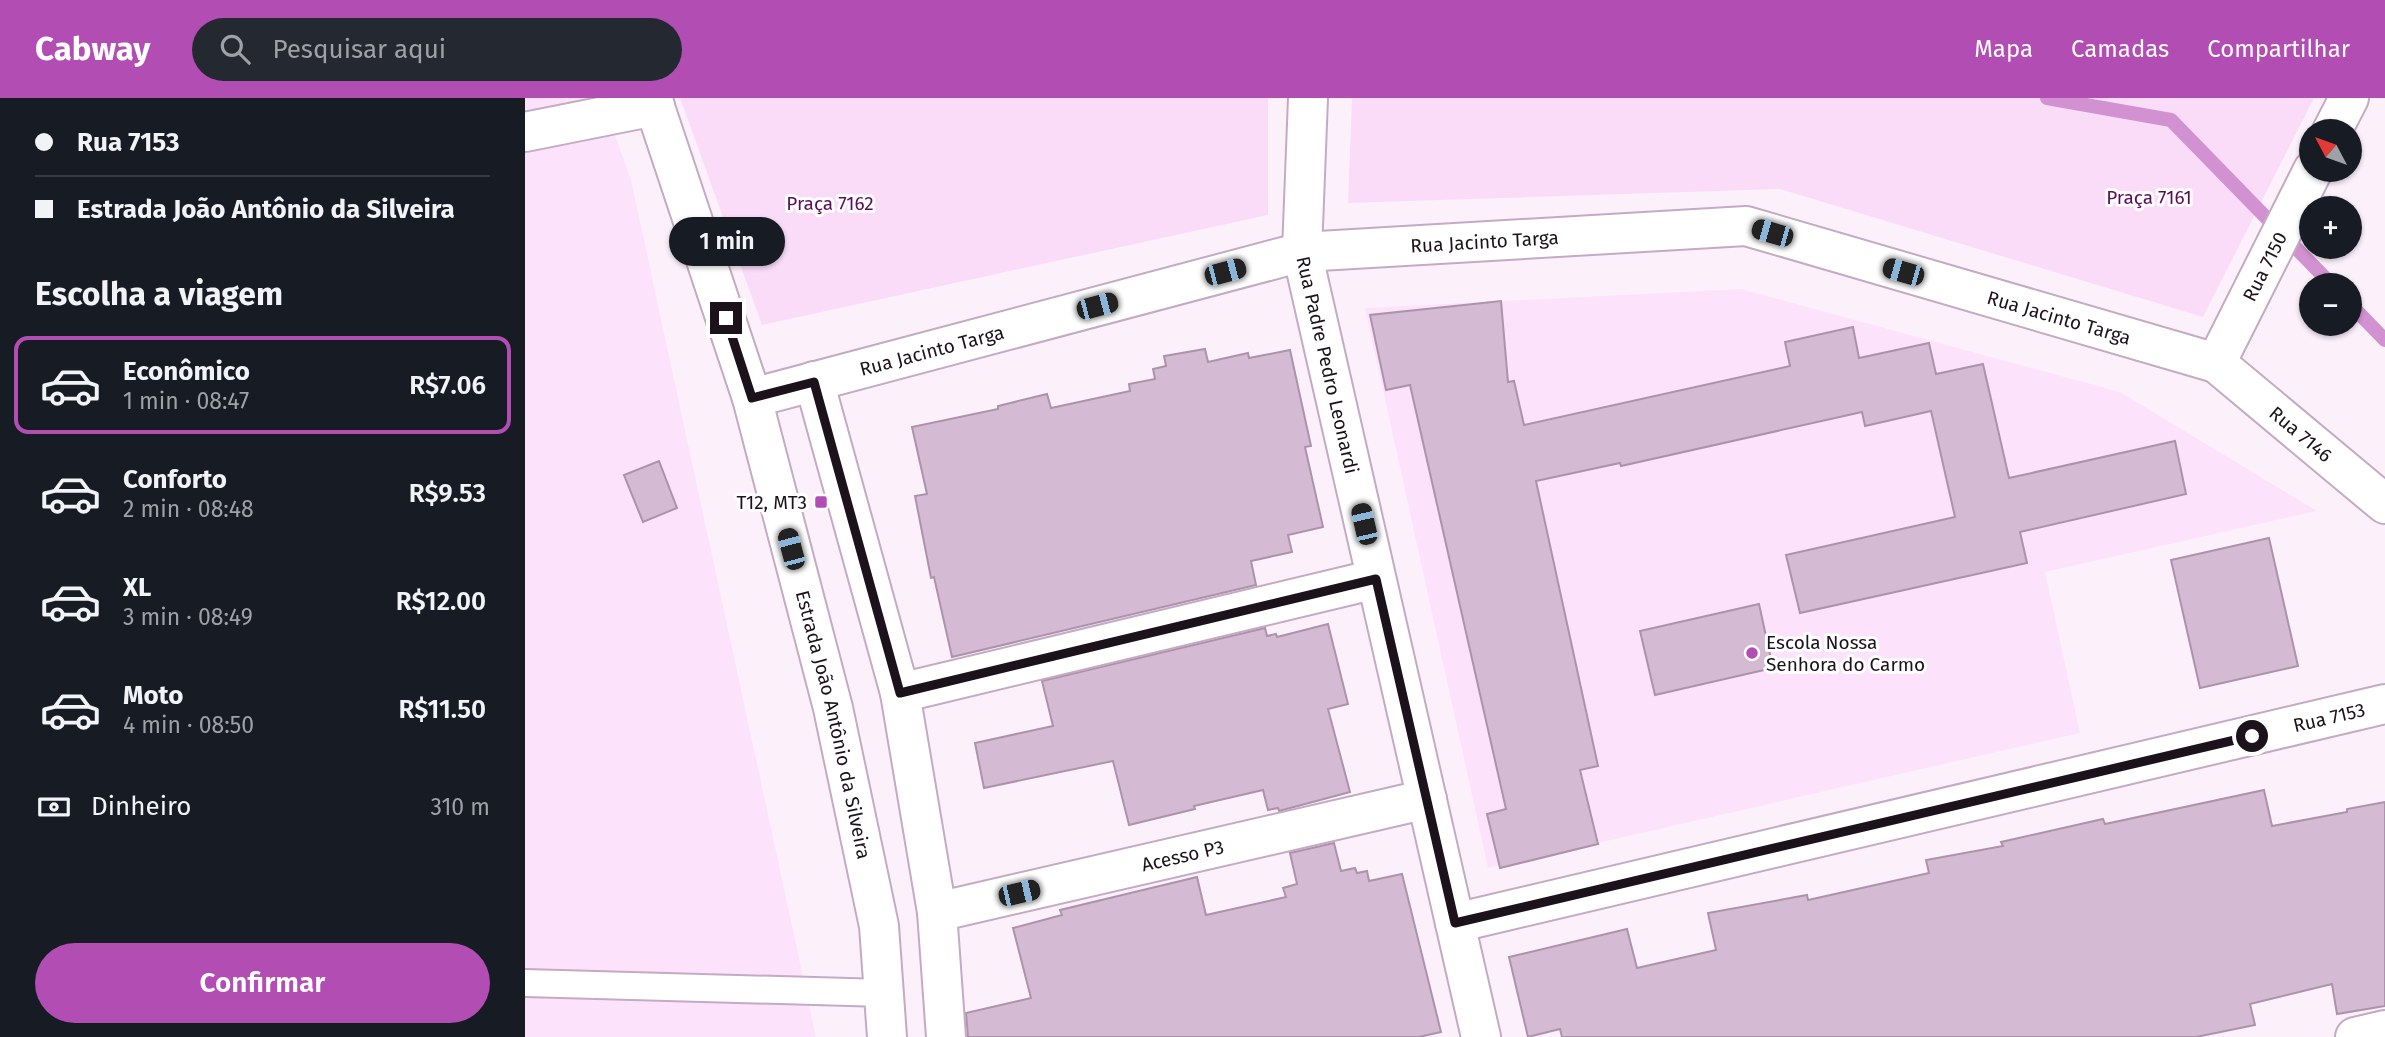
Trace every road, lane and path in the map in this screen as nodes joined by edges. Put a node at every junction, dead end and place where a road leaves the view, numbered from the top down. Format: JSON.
{"nodes":[{"id":1,"x":1308,"y":98,"type":"edge"},
{"id":2,"x":2349,"y":98,"type":"edge"},
{"id":3,"x":654,"y":102,"type":"edge"},
{"id":4,"x":2338,"y":119,"type":"edge"},
{"id":5,"x":525,"y":131,"type":"edge"},
{"id":6,"x":2307,"y":182,"type":"edge"},
{"id":7,"x":1302,"y":252,"type":"junction"},
{"id":8,"x":2217,"y":363,"type":"junction"},
{"id":9,"x":814,"y":382,"type":"junction"},
{"id":10,"x":752,"y":398,"type":"junction"},
{"id":11,"x":2385,"y":505,"type":"edge"},
{"id":12,"x":1376,"y":579,"type":"junction"},
{"id":13,"x":900,"y":693,"type":"junction"},
{"id":14,"x":2385,"y":704,"type":"edge"},
{"id":15,"x":1427,"y":799,"type":"junction"},
{"id":16,"x":937,"y":912,"type":"junction"},
{"id":17,"x":1455,"y":923,"type":"junction"},
{"id":18,"x":525,"y":982,"type":"edge"},
{"id":19,"x":884,"y":993,"type":"junction"},
{"id":20,"x":2385,"y":1030,"type":"edge"},
{"id":21,"x":887,"y":1037,"type":"edge"},
{"id":22,"x":946,"y":1037,"type":"edge"},
{"id":23,"x":1481,"y":1037,"type":"edge"},
{"id":24,"x":2355,"y":1037,"type":"edge"}],
"edges":[{"from":1,"to":7,"type":"street","name":"Rua Padre Pedro Leonardi"},
{"from":2,"to":4,"type":"street"},
{"from":3,"to":5,"type":"street"},
{"from":3,"to":10,"type":"street","name":"Estrada João Antônio da Silveira"},
{"from":6,"to":8,"type":"street","name":"Rua 7150"},
{"from":7,"to":8,"type":"street","name":"Rua Jacinto Targa"},
{"from":7,"to":9,"type":"street","name":"Rua Jacinto Targa"},
{"from":7,"to":12,"type":"street","name":"Rua Padre Pedro Leonardi"},
{"from":8,"to":11,"type":"street","name":"Rua 7146"},
{"from":9,"to":10,"type":"street","name":"Rua Jacinto Targa"},
{"from":9,"to":13,"type":"street"},
{"from":10,"to":19,"type":"street","name":"Estrada João Antônio da Silveira"},
{"from":12,"to":13,"type":"street"},
{"from":12,"to":15,"type":"street","name":"Rua Padre Pedro Leonardi"},
{"from":13,"to":16,"type":"street"},
{"from":14,"to":17,"type":"street","name":"Rua 7153"},
{"from":15,"to":16,"type":"street","name":"Acesso P3"},
{"from":15,"to":17,"type":"street","name":"Rua Padre Pedro Leonardi"},
{"from":16,"to":22,"type":"street"},
{"from":17,"to":23,"type":"street","name":"Rua Padre Pedro Leonardi"},
{"from":18,"to":19,"type":"lane"},
{"from":19,"to":21,"type":"street","name":"Estrada João Antônio da Silveira"},
{"from":20,"to":24,"type":"street"}]}
